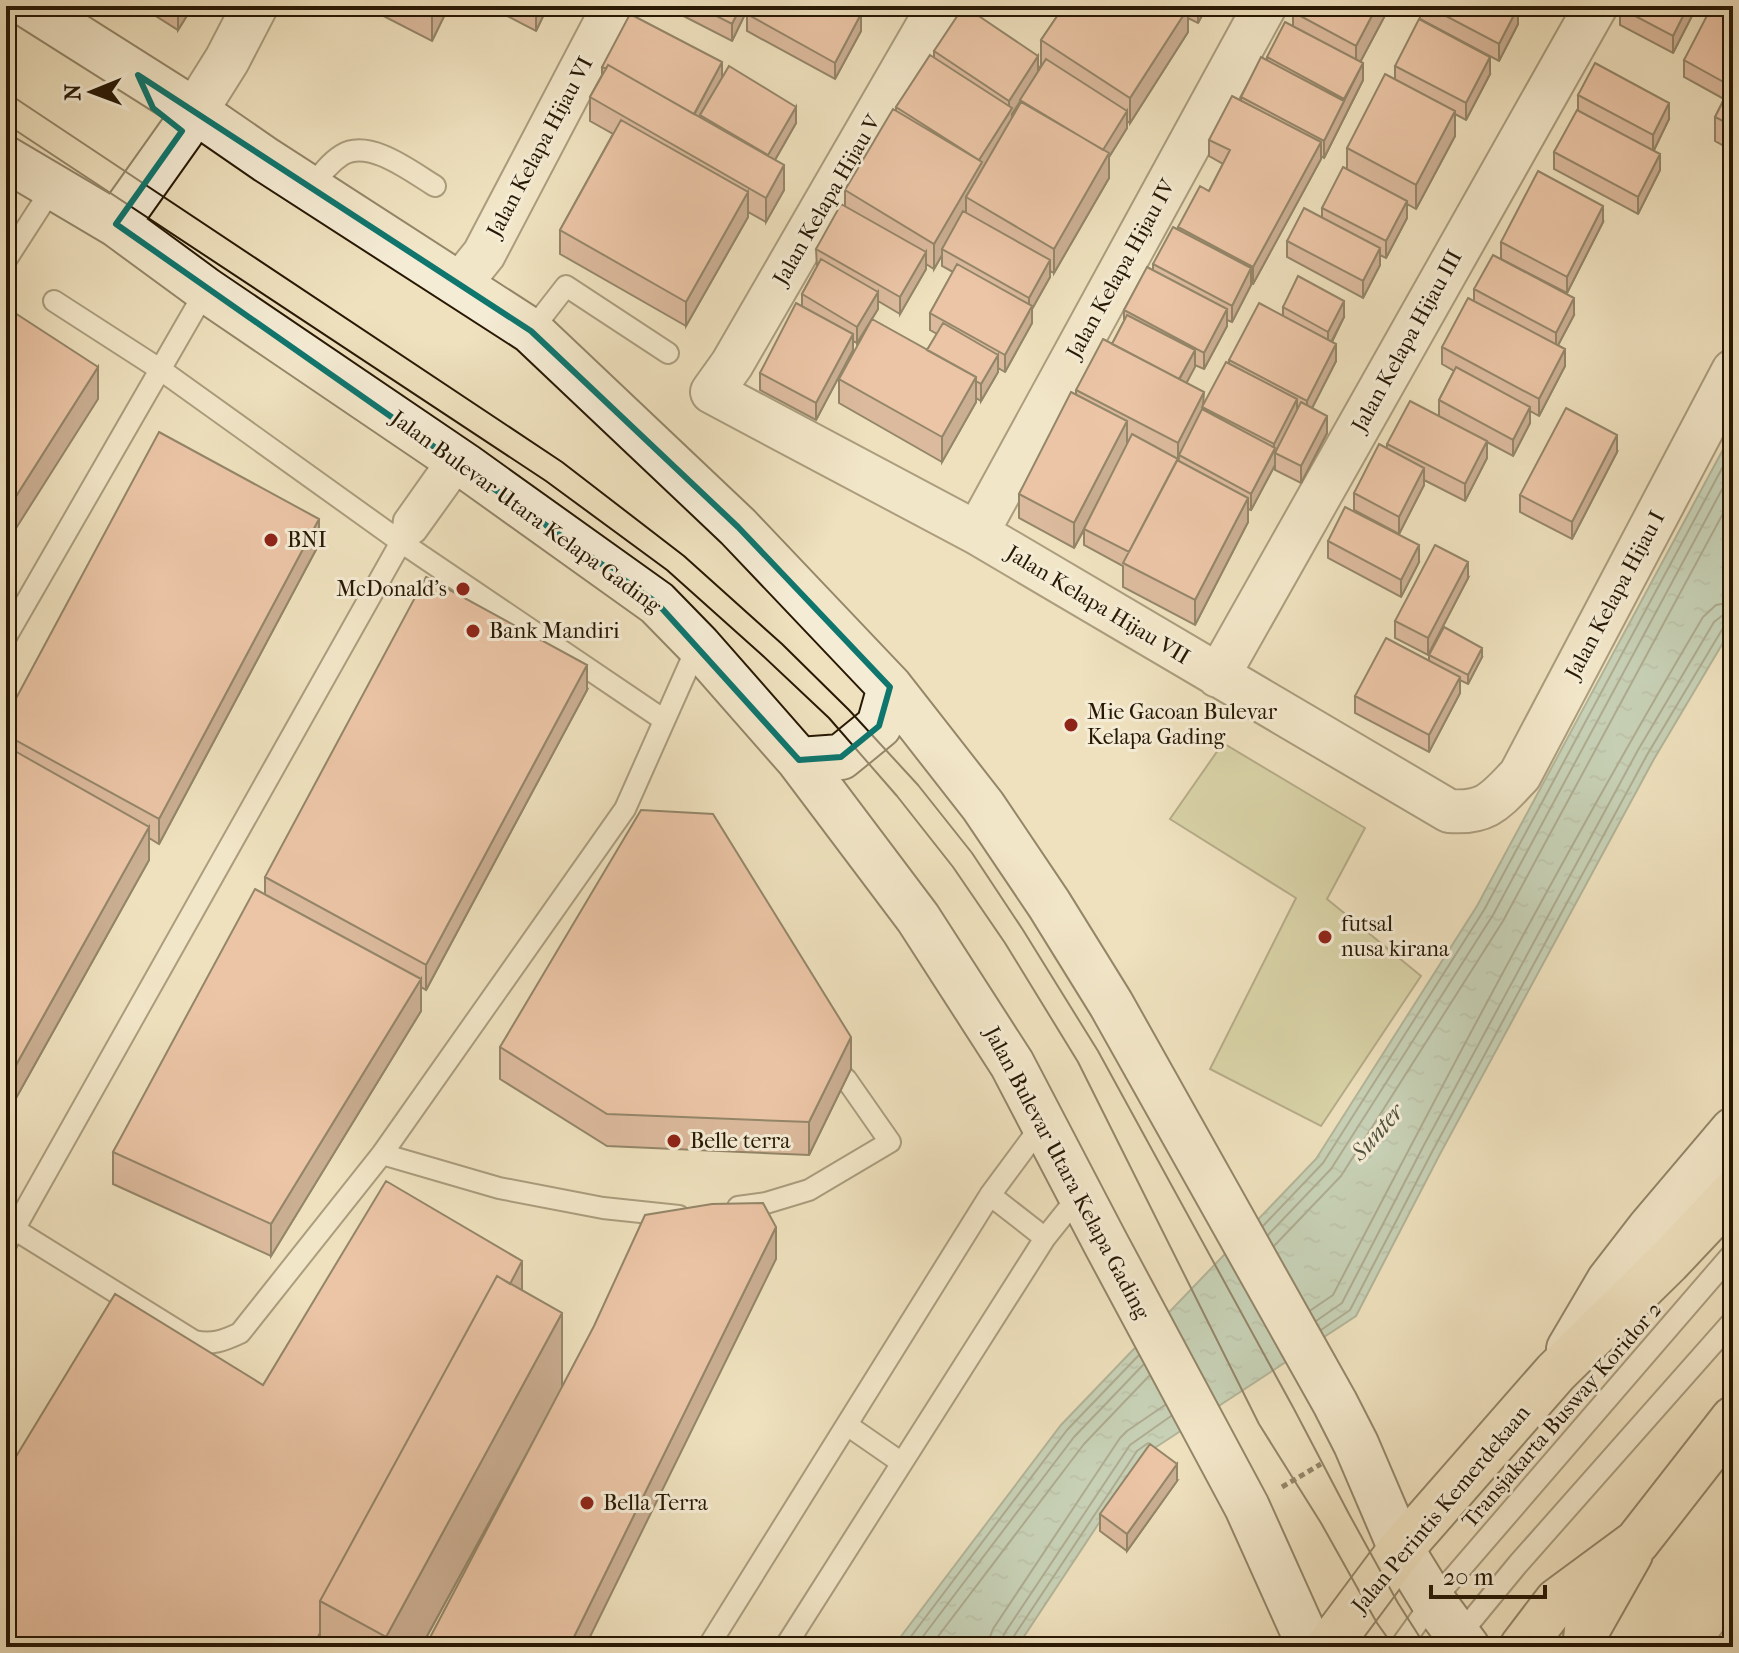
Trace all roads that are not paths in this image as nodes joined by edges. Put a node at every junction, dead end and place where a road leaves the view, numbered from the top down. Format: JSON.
{"nodes":[{"id":1,"x":29,"y":6,"type":"edge"},
{"id":2,"x":255,"y":6,"type":"edge"},
{"id":3,"x":614,"y":6,"type":"edge"},
{"id":4,"x":939,"y":6,"type":"edge"},
{"id":5,"x":1265,"y":6,"type":"edge"},
{"id":6,"x":1596,"y":6,"type":"edge"},
{"id":7,"x":188,"y":121,"type":"junction"},
{"id":8,"x":6,"y":159,"type":"edge"},
{"id":9,"x":435,"y":186,"type":"dead end"},
{"id":10,"x":53,"y":187,"type":"junction"},
{"id":11,"x":311,"y":188,"type":"junction"},
{"id":12,"x":116,"y":224,"type":"junction"},
{"id":13,"x":7,"y":257,"type":"edge"},
{"id":14,"x":460,"y":284,"type":"junction"},
{"id":15,"x":206,"y":290,"type":"junction"},
{"id":16,"x":54,"y":301,"type":"dead end"},
{"id":17,"x":531,"y":331,"type":"junction"},
{"id":18,"x":668,"y":353,"type":"dead end"},
{"id":19,"x":161,"y":370,"type":"junction"},
{"id":20,"x":1733,"y":371,"type":"edge"},
{"id":21,"x":712,"y":392,"type":"joint"},
{"id":22,"x":457,"y":460,"type":"junction"},
{"id":23,"x":977,"y":533,"type":"junction"},
{"id":24,"x":401,"y":542,"type":"junction"},
{"id":25,"x":6,"y":637,"type":"edge"},
{"id":26,"x":698,"y":645,"type":"junction"},
{"id":27,"x":1218,"y":676,"type":"junction"},
{"id":28,"x":890,"y":687,"type":"junction"},
{"id":29,"x":664,"y":720,"type":"junction"},
{"id":30,"x":799,"y":760,"type":"junction"},
{"id":31,"x":1483,"y":808,"type":"joint"},
{"id":32,"x":846,"y":1079,"type":"edge"},
{"id":33,"x":1044,"y":1122,"type":"junction"},
{"id":34,"x":1733,"y":1130,"type":"edge"},
{"id":35,"x":382,"y":1154,"type":"junction"},
{"id":36,"x":1081,"y":1193,"type":"junction"},
{"id":37,"x":1733,"y":1193,"type":"edge"},
{"id":38,"x":990,"y":1195,"type":"junction"},
{"id":39,"x":723,"y":1210,"type":"edge"},
{"id":40,"x":695,"y":1214,"type":"edge"},
{"id":41,"x":10,"y":1237,"type":"edge"},
{"id":42,"x":1045,"y":1238,"type":"junction"},
{"id":43,"x":1733,"y":1253,"type":"edge"},
{"id":44,"x":1733,"y":1321,"type":"edge"},
{"id":45,"x":1556,"y":1372,"type":"junction"},
{"id":46,"x":1733,"y":1419,"type":"edge"},
{"id":47,"x":847,"y":1425,"type":"junction"},
{"id":48,"x":902,"y":1463,"type":"junction"},
{"id":49,"x":1637,"y":1542,"type":"junction"},
{"id":50,"x":1401,"y":1549,"type":"junction"},
{"id":51,"x":1433,"y":1601,"type":"junction"},
{"id":52,"x":1733,"y":1636,"type":"edge"},
{"id":53,"x":1458,"y":1643,"type":"edge"},
{"id":54,"x":708,"y":1647,"type":"edge"},
{"id":55,"x":785,"y":1647,"type":"edge"},
{"id":56,"x":1310,"y":1647,"type":"edge"},
{"id":57,"x":1328,"y":1647,"type":"edge"},
{"id":58,"x":1400,"y":1647,"type":"edge"},
{"id":59,"x":1522,"y":1647,"type":"edge"},
{"id":60,"x":1585,"y":1647,"type":"edge"},
{"id":61,"x":1725,"y":1647,"type":"edge"}],
"edges":[{"from":1,"to":7,"type":"main road"},
{"from":2,"to":7,"type":"main road"},
{"from":3,"to":14,"type":"street","name":"Jalan Kelapa Hijau VI"},
{"from":4,"to":21,"type":"street","name":"Jalan Kelapa Hijau V"},
{"from":5,"to":23,"type":"street","name":"Jalan Kelapa Hijau IV"},
{"from":6,"to":27,"type":"street","name":"Jalan Kelapa Hijau III"},
{"from":7,"to":11,"type":"main road"},
{"from":7,"to":12,"type":"main road"},
{"from":8,"to":10,"type":"main road","name":"Jalan Bulevar Utara Kelapa Gading"},
{"from":9,"to":11,"type":"lane"},
{"from":10,"to":12,"type":"main road","name":"Jalan Bulevar Utara Kelapa Gading"},
{"from":10,"to":13,"type":"lane"},
{"from":11,"to":14,"type":"main road"},
{"from":12,"to":15,"type":"main road","name":"Jalan Bulevar Utara Kelapa Gading"},
{"from":14,"to":17,"type":"main road"},
{"from":15,"to":19,"type":"lane"},
{"from":15,"to":22,"type":"main road","name":"Jalan Bulevar Utara Kelapa Gading"},
{"from":16,"to":19,"type":"lane"},
{"from":17,"to":18,"type":"lane"},
{"from":17,"to":28,"type":"main road"},
{"from":19,"to":24,"type":"lane"},
{"from":19,"to":25,"type":"lane"},
{"from":20,"to":31,"type":"street","name":"Jalan Kelapa Hijau I"},
{"from":21,"to":23,"type":"street","name":"Jalan Kelapa Hijau VII"},
{"from":22,"to":24,"type":"lane"},
{"from":22,"to":26,"type":"main road","name":"Jalan Bulevar Utara Kelapa Gading"},
{"from":23,"to":27,"type":"street","name":"Jalan Kelapa Hijau VII"},
{"from":24,"to":29,"type":"lane"},
{"from":24,"to":41,"type":"lane"},
{"from":26,"to":29,"type":"lane"},
{"from":26,"to":30,"type":"main road","name":"Jalan Bulevar Utara Kelapa Gading"},
{"from":27,"to":31,"type":"street","name":"Jalan Kelapa Hijau VII"},
{"from":28,"to":30,"type":"main road"},
{"from":28,"to":50,"type":"main road"},
{"from":29,"to":35,"type":"lane"},
{"from":30,"to":33,"type":"main road","name":"Jalan Bulevar Utara Kelapa Gading"},
{"from":32,"to":39,"type":"lane"},
{"from":33,"to":36,"type":"main road","name":"Jalan Bulevar Utara Kelapa Gading"},
{"from":33,"to":38,"type":"lane"},
{"from":34,"to":45,"type":"main road","name":"Jalan Perintis Kemerdekaan"},
{"from":35,"to":40,"type":"lane"},
{"from":35,"to":41,"type":"lane"},
{"from":36,"to":42,"type":"lane"},
{"from":36,"to":56,"type":"main road","name":"Jalan Bulevar Utara Kelapa Gading"},
{"from":37,"to":45,"type":"highway","name":"Jalan Perintis Kemerdekaan"},
{"from":38,"to":42,"type":"lane"},
{"from":38,"to":47,"type":"lane"},
{"from":42,"to":48,"type":"lane"},
{"from":43,"to":51,"type":"lane","name":"Transjakarta Busway Koridor 2"},
{"from":44,"to":53,"type":"lane"},
{"from":45,"to":50,"type":"highway","name":"Jalan Perintis Kemerdekaan"},
{"from":46,"to":49,"type":"highway"},
{"from":47,"to":48,"type":"lane"},
{"from":47,"to":54,"type":"lane"},
{"from":48,"to":55,"type":"lane"},
{"from":49,"to":59,"type":"highway"},
{"from":49,"to":60,"type":"highway"},
{"from":50,"to":51,"type":"main road"},
{"from":50,"to":57,"type":"highway","name":"Jalan Perintis Kemerdekaan"},
{"from":51,"to":53,"type":"main road"},
{"from":51,"to":58,"type":"lane","name":"Transjakarta Busway Koridor 2"},
{"from":52,"to":61,"type":"lane"}]}
